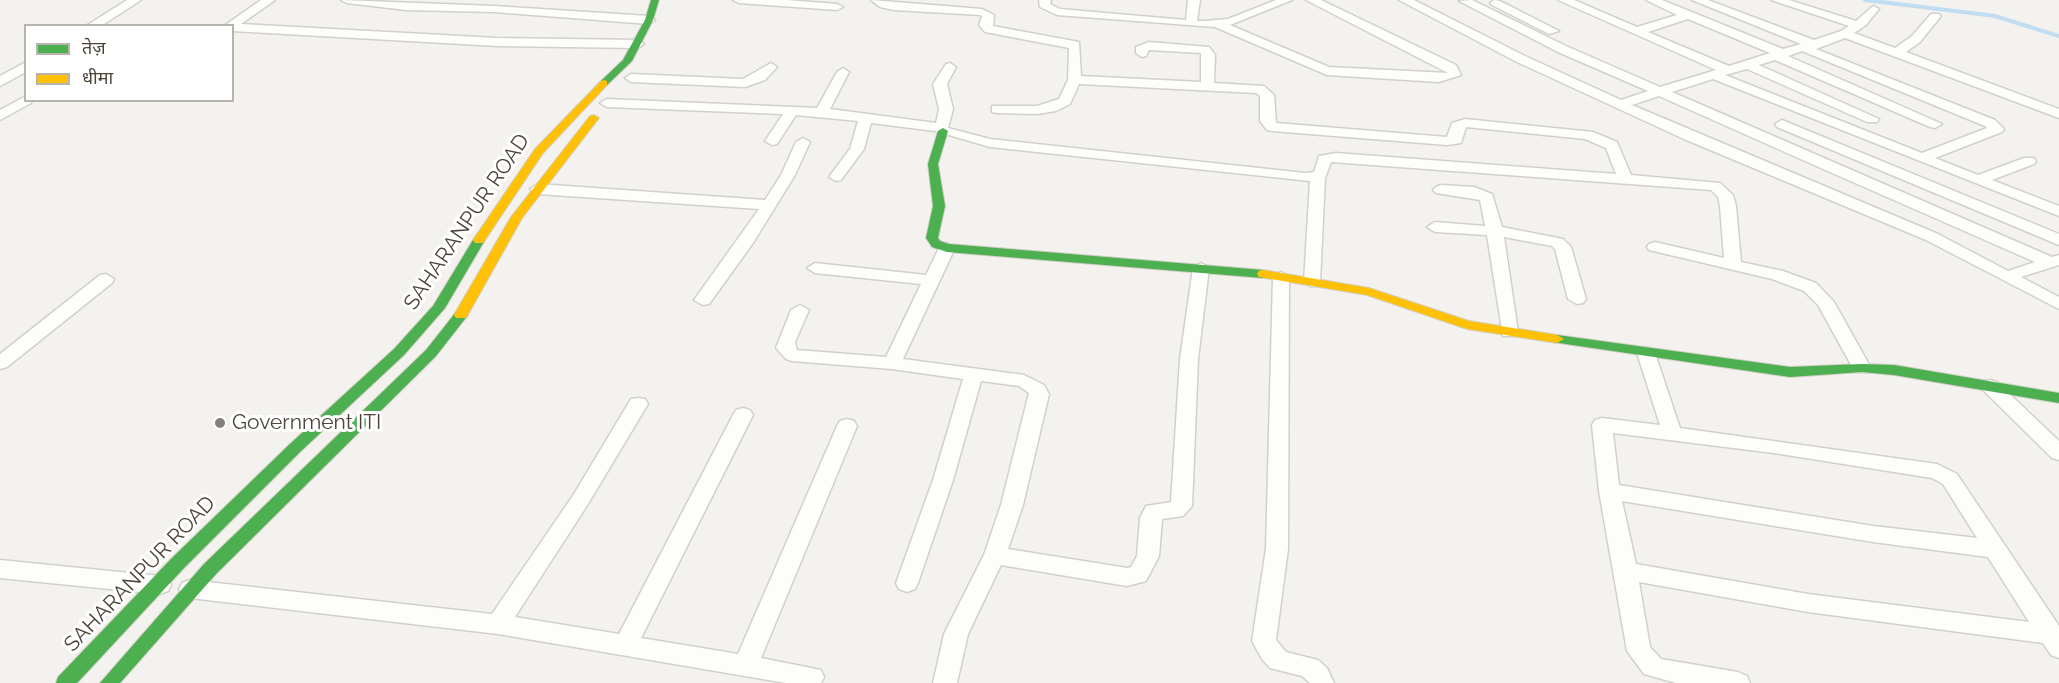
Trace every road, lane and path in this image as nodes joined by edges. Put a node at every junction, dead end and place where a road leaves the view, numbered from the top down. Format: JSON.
{"nodes":[{"id":1,"x":135,"y":0,"type":"edge"},
{"id":2,"x":269,"y":0,"type":"edge"},
{"id":3,"x":347,"y":0,"type":"edge"},
{"id":4,"x":504,"y":0,"type":"edge"},
{"id":5,"x":655,"y":0,"type":"edge"},
{"id":6,"x":739,"y":0,"type":"edge"},
{"id":7,"x":877,"y":0,"type":"edge"},
{"id":8,"x":1045,"y":0,"type":"edge"},
{"id":9,"x":1194,"y":0,"type":"edge"},
{"id":10,"x":1286,"y":0,"type":"edge"},
{"id":11,"x":1312,"y":0,"type":"edge"},
{"id":12,"x":1405,"y":0,"type":"edge"},
{"id":13,"x":1489,"y":0,"type":"edge"},
{"id":14,"x":1564,"y":0,"type":"edge"},
{"id":15,"x":1652,"y":0,"type":"edge"},
{"id":16,"x":1698,"y":0,"type":"edge"},
{"id":17,"x":1777,"y":0,"type":"edge"},
{"id":18,"x":410,"y":3,"type":"edge"},
{"id":19,"x":1459,"y":3,"type":"edge"},
{"id":20,"x":837,"y":7,"type":"dead end"},
{"id":21,"x":494,"y":9,"type":"junction"},
{"id":22,"x":1873,"y":9,"type":"dead end"},
{"id":23,"x":1429,"y":11,"type":"junction"},
{"id":24,"x":1688,"y":15,"type":"junction"},
{"id":25,"x":1935,"y":16,"type":"dead end"},
{"id":26,"x":604,"y":19,"type":"junction"},
{"id":27,"x":649,"y":20,"type":"junction"},
{"id":28,"x":1191,"y":23,"type":"junction"},
{"id":29,"x":95,"y":24,"type":"edge"},
{"id":30,"x":234,"y":24,"type":"edge"},
{"id":31,"x":1219,"y":25,"type":"junction"},
{"id":32,"x":1858,"y":25,"type":"junction"},
{"id":33,"x":234,"y":26,"type":"edge"},
{"id":34,"x":1553,"y":31,"type":"dead end"},
{"id":35,"x":1637,"y":31,"type":"junction"},
{"id":36,"x":1845,"y":34,"type":"junction"},
{"id":37,"x":638,"y":44,"type":"junction"},
{"id":38,"x":594,"y":45,"type":"junction"},
{"id":39,"x":1810,"y":46,"type":"junction"},
{"id":40,"x":1142,"y":53,"type":"dead end"},
{"id":41,"x":1897,"y":53,"type":"junction"},
{"id":42,"x":1778,"y":54,"type":"junction"},
{"id":43,"x":645,"y":62,"type":"dead end"},
{"id":44,"x":1747,"y":64,"type":"junction"},
{"id":45,"x":24,"y":67,"type":"edge"},
{"id":46,"x":771,"y":67,"type":"dead end"},
{"id":47,"x":950,"y":67,"type":"dead end"},
{"id":48,"x":1727,"y":70,"type":"junction"},
{"id":49,"x":843,"y":72,"type":"dead end"},
{"id":50,"x":1713,"y":75,"type":"junction"},
{"id":51,"x":631,"y":78,"type":"junction"},
{"id":52,"x":1074,"y":80,"type":"junction"},
{"id":53,"x":0,"y":82,"type":"edge"},
{"id":54,"x":1208,"y":87,"type":"junction"},
{"id":55,"x":0,"y":88,"type":"edge"},
{"id":56,"x":24,"y":88,"type":"edge"},
{"id":57,"x":1662,"y":91,"type":"junction"},
{"id":58,"x":24,"y":101,"type":"edge"},
{"id":59,"x":607,"y":103,"type":"junction"},
{"id":60,"x":1621,"y":104,"type":"junction"},
{"id":61,"x":998,"y":109,"type":"dead end"},
{"id":62,"x":793,"y":110,"type":"junction"},
{"id":63,"x":822,"y":112,"type":"junction"},
{"id":64,"x":2059,"y":114,"type":"edge"},
{"id":65,"x":0,"y":116,"type":"edge"},
{"id":66,"x":866,"y":118,"type":"junction"},
{"id":67,"x":1872,"y":119,"type":"dead end"},
{"id":68,"x":1782,"y":124,"type":"dead end"},
{"id":69,"x":1935,"y":124,"type":"dead end"},
{"id":70,"x":942,"y":130,"type":"junction"},
{"id":71,"x":772,"y":141,"type":"dead end"},
{"id":72,"x":803,"y":142,"type":"dead end"},
{"id":73,"x":1923,"y":158,"type":"junction"},
{"id":74,"x":2029,"y":161,"type":"dead end"},
{"id":75,"x":1318,"y":176,"type":"junction"},
{"id":76,"x":837,"y":177,"type":"dead end"},
{"id":77,"x":1625,"y":178,"type":"junction"},
{"id":78,"x":1981,"y":179,"type":"junction"},
{"id":79,"x":538,"y":189,"type":"junction"},
{"id":80,"x":1441,"y":190,"type":"dead end"},
{"id":81,"x":769,"y":205,"type":"junction"},
{"id":82,"x":2059,"y":211,"type":"edge"},
{"id":83,"x":1435,"y":227,"type":"dead end"},
{"id":84,"x":1495,"y":231,"type":"junction"},
{"id":85,"x":2059,"y":240,"type":"edge"},
{"id":86,"x":1655,"y":247,"type":"dead end"},
{"id":87,"x":947,"y":248,"type":"junction"},
{"id":88,"x":2057,"y":260,"type":"edge"},
{"id":89,"x":1733,"y":265,"type":"junction"},
{"id":90,"x":1201,"y":267,"type":"junction"},
{"id":91,"x":814,"y":268,"type":"dead end"},
{"id":92,"x":2008,"y":276,"type":"junction"},
{"id":93,"x":1281,"y":277,"type":"junction"},
{"id":94,"x":106,"y":279,"type":"dead end"},
{"id":95,"x":929,"y":280,"type":"junction"},
{"id":96,"x":1312,"y":282,"type":"junction"},
{"id":97,"x":1577,"y":299,"type":"dead end"},
{"id":98,"x":703,"y":300,"type":"dead end"},
{"id":99,"x":2059,"y":304,"type":"edge"},
{"id":100,"x":800,"y":310,"type":"dead end"},
{"id":101,"x":1509,"y":332,"type":"junction"},
{"id":102,"x":1646,"y":353,"type":"junction"},
{"id":103,"x":0,"y":363,"type":"edge"},
{"id":104,"x":892,"y":363,"type":"junction"},
{"id":105,"x":1862,"y":368,"type":"junction"},
{"id":106,"x":974,"y":374,"type":"junction"},
{"id":107,"x":1990,"y":386,"type":"junction"},
{"id":108,"x":2059,"y":398,"type":"edge"},
{"id":109,"x":638,"y":404,"type":"dead end"},
{"id":110,"x":743,"y":415,"type":"dead end"},
{"id":111,"x":847,"y":426,"type":"dead end"},
{"id":112,"x":1672,"y":433,"type":"junction"},
{"id":113,"x":2059,"y":453,"type":"edge"},
{"id":114,"x":1609,"y":491,"type":"junction"},
{"id":115,"x":1995,"y":549,"type":"junction"},
{"id":116,"x":995,"y":555,"type":"junction"},
{"id":117,"x":0,"y":568,"type":"edge"},
{"id":118,"x":1626,"y":572,"type":"junction"},
{"id":119,"x":907,"y":583,"type":"dead end"},
{"id":120,"x":158,"y":585,"type":"junction"},
{"id":121,"x":192,"y":589,"type":"junction"},
{"id":122,"x":498,"y":624,"type":"junction"},
{"id":123,"x":2056,"y":639,"type":"edge"},
{"id":124,"x":626,"y":644,"type":"junction"},
{"id":125,"x":746,"y":664,"type":"junction"},
{"id":126,"x":812,"y":677,"type":"dead end"},
{"id":127,"x":65,"y":683,"type":"edge"},
{"id":128,"x":109,"y":683,"type":"edge"},
{"id":129,"x":945,"y":683,"type":"edge"},
{"id":130,"x":1322,"y":683,"type":"edge"},
{"id":131,"x":1738,"y":683,"type":"edge"}],
"edges":[{"from":1,"to":29,"type":"street"},
{"from":2,"to":30,"type":"street"},
{"from":3,"to":18,"type":"street"},
{"from":4,"to":21,"type":"street"},
{"from":5,"to":27,"type":"main road","name":"SAHARANPUR ROAD"},
{"from":6,"to":20,"type":"street"},
{"from":7,"to":52,"type":"street"},
{"from":8,"to":28,"type":"street"},
{"from":9,"to":28,"type":"street"},
{"from":10,"to":31,"type":"street"},
{"from":11,"to":31,"type":"street"},
{"from":12,"to":23,"type":"street"},
{"from":13,"to":34,"type":"street"},
{"from":14,"to":35,"type":"street"},
{"from":15,"to":24,"type":"street"},
{"from":16,"to":39,"type":"street"},
{"from":17,"to":32,"type":"street"},
{"from":18,"to":21,"type":"street"},
{"from":19,"to":23,"type":"street"},
{"from":19,"to":57,"type":"street"},
{"from":21,"to":26,"type":"street"},
{"from":22,"to":32,"type":"street"},
{"from":23,"to":60,"type":"street"},
{"from":24,"to":35,"type":"street"},
{"from":24,"to":42,"type":"street"},
{"from":25,"to":41,"type":"street"},
{"from":26,"to":27,"type":"street"},
{"from":26,"to":38,"type":"street"},
{"from":27,"to":37,"type":"main road","name":"SAHARANPUR ROAD"},
{"from":28,"to":31,"type":"street"},
{"from":32,"to":36,"type":"street"},
{"from":33,"to":38,"type":"street"},
{"from":35,"to":48,"type":"street"},
{"from":36,"to":39,"type":"street"},
{"from":36,"to":41,"type":"street"},
{"from":37,"to":38,"type":"street"},
{"from":37,"to":120,"type":"main road","name":"SAHARANPUR ROAD"},
{"from":39,"to":42,"type":"street"},
{"from":39,"to":73,"type":"street"},
{"from":40,"to":54,"type":"street"},
{"from":41,"to":64,"type":"street"},
{"from":42,"to":44,"type":"street"},
{"from":42,"to":69,"type":"street"},
{"from":43,"to":51,"type":"main road","name":"SAHARANPUR ROAD"},
{"from":44,"to":48,"type":"street"},
{"from":44,"to":67,"type":"street"},
{"from":45,"to":53,"type":"street"},
{"from":46,"to":51,"type":"street"},
{"from":47,"to":70,"type":"street"},
{"from":48,"to":50,"type":"street"},
{"from":49,"to":63,"type":"street"},
{"from":50,"to":57,"type":"street"},
{"from":50,"to":73,"type":"street"},
{"from":51,"to":59,"type":"main road","name":"SAHARANPUR ROAD"},
{"from":52,"to":54,"type":"street"},
{"from":52,"to":61,"type":"street"},
{"from":54,"to":77,"type":"street"},
{"from":55,"to":56,"type":"street"},
{"from":57,"to":60,"type":"street"},
{"from":57,"to":88,"type":"street"},
{"from":58,"to":65,"type":"street"},
{"from":59,"to":62,"type":"street"},
{"from":59,"to":79,"type":"main road","name":"SAHARANPUR ROAD"},
{"from":60,"to":92,"type":"street"},
{"from":62,"to":63,"type":"street"},
{"from":62,"to":71,"type":"street"},
{"from":63,"to":66,"type":"street"},
{"from":66,"to":70,"type":"street"},
{"from":66,"to":76,"type":"street"},
{"from":68,"to":85,"type":"street"},
{"from":70,"to":75,"type":"street"},
{"from":70,"to":87,"type":"main road"},
{"from":72,"to":81,"type":"street"},
{"from":73,"to":78,"type":"street"},
{"from":74,"to":78,"type":"street"},
{"from":75,"to":77,"type":"street"},
{"from":75,"to":96,"type":"street"},
{"from":77,"to":89,"type":"street"},
{"from":78,"to":82,"type":"street"},
{"from":79,"to":81,"type":"street"},
{"from":79,"to":121,"type":"main road","name":"SAHARANPUR ROAD"},
{"from":80,"to":84,"type":"street"},
{"from":81,"to":98,"type":"street"},
{"from":83,"to":84,"type":"street"},
{"from":84,"to":97,"type":"street"},
{"from":84,"to":101,"type":"street"},
{"from":86,"to":89,"type":"street"},
{"from":87,"to":90,"type":"main road"},
{"from":87,"to":95,"type":"street"},
{"from":88,"to":92,"type":"street"},
{"from":89,"to":105,"type":"street"},
{"from":90,"to":93,"type":"main road"},
{"from":90,"to":116,"type":"street"},
{"from":91,"to":95,"type":"street"},
{"from":92,"to":99,"type":"street"},
{"from":93,"to":96,"type":"main road"},
{"from":93,"to":130,"type":"street"},
{"from":94,"to":103,"type":"street"},
{"from":95,"to":104,"type":"street"},
{"from":96,"to":101,"type":"main road"},
{"from":100,"to":104,"type":"street"},
{"from":101,"to":102,"type":"main road"},
{"from":102,"to":105,"type":"main road"},
{"from":102,"to":112,"type":"street"},
{"from":104,"to":106,"type":"street"},
{"from":105,"to":107,"type":"main road"},
{"from":106,"to":116,"type":"street"},
{"from":106,"to":119,"type":"street"},
{"from":107,"to":108,"type":"main road"},
{"from":107,"to":113,"type":"street"},
{"from":109,"to":122,"type":"street"},
{"from":110,"to":124,"type":"street"},
{"from":111,"to":125,"type":"street"},
{"from":112,"to":114,"type":"street"},
{"from":112,"to":115,"type":"street"},
{"from":114,"to":115,"type":"street"},
{"from":114,"to":118,"type":"street"},
{"from":115,"to":123,"type":"street"},
{"from":116,"to":129,"type":"street"},
{"from":117,"to":120,"type":"street"},
{"from":118,"to":123,"type":"street"},
{"from":118,"to":131,"type":"street"},
{"from":120,"to":121,"type":"street"},
{"from":120,"to":127,"type":"main road","name":"SAHARANPUR ROAD"},
{"from":121,"to":122,"type":"street"},
{"from":121,"to":128,"type":"main road","name":"SAHARANPUR ROAD"},
{"from":122,"to":124,"type":"street"},
{"from":124,"to":125,"type":"street"},
{"from":125,"to":126,"type":"street"}]}
